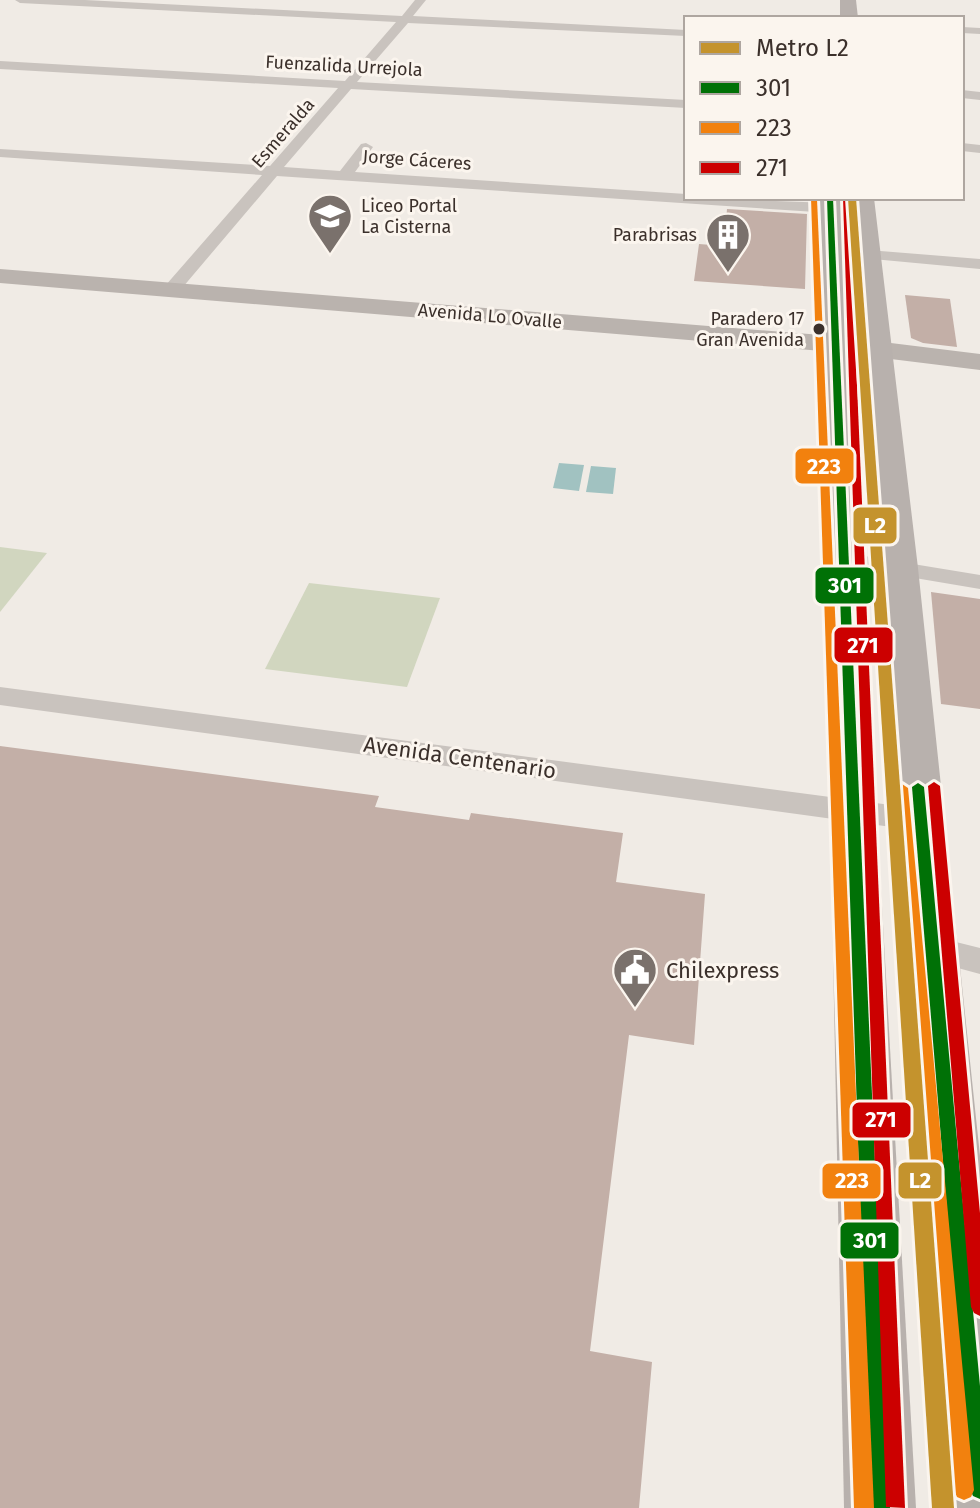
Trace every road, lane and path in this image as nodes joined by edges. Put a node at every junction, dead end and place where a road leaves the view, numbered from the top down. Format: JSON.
{"nodes":[{"id":1,"x":19,"y":0,"type":"edge"},
{"id":2,"x":219,"y":0,"type":"edge"},
{"id":3,"x":421,"y":0,"type":"edge"},
{"id":4,"x":7,"y":7,"type":"dead end"},
{"id":5,"x":208,"y":9,"type":"junction"},
{"id":6,"x":405,"y":19,"type":"junction"},
{"id":7,"x":684,"y":33,"type":"edge"},
{"id":8,"x":0,"y":65,"type":"edge"},
{"id":9,"x":349,"y":85,"type":"junction"},
{"id":10,"x":684,"y":104,"type":"edge"},
{"id":11,"x":366,"y":147,"type":"dead end"},
{"id":12,"x":0,"y":153,"type":"edge"},
{"id":13,"x":274,"y":171,"type":"junction"},
{"id":14,"x":345,"y":175,"type":"junction"},
{"id":15,"x":684,"y":195,"type":"edge"},
{"id":16,"x":778,"y":200,"type":"edge"},
{"id":17,"x":830,"y":203,"type":"edge"},
{"id":18,"x":863,"y":210,"type":"edge"},
{"id":19,"x":868,"y":255,"type":"junction"},
{"id":20,"x":980,"y":264,"type":"edge"},
{"id":21,"x":0,"y":276,"type":"edge"},
{"id":22,"x":171,"y":290,"type":"junction"},
{"id":23,"x":834,"y":344,"type":"junction"},
{"id":24,"x":876,"y":348,"type":"junction"},
{"id":25,"x":980,"y":362,"type":"edge"},
{"id":26,"x":846,"y":560,"type":"junction"},
{"id":27,"x":899,"y":568,"type":"junction"},
{"id":28,"x":980,"y":582,"type":"edge"},
{"id":29,"x":0,"y":696,"type":"edge"},
{"id":30,"x":854,"y":809,"type":"junction"},
{"id":31,"x":921,"y":820,"type":"junction"},
{"id":32,"x":932,"y":949,"type":"junction"},
{"id":33,"x":980,"y":961,"type":"edge"},
{"id":34,"x":980,"y":1489,"type":"edge"},
{"id":35,"x":880,"y":1508,"type":"edge"}],
"edges":[{"from":1,"to":4,"type":"street"},
{"from":1,"to":5,"type":"street"},
{"from":2,"to":5,"type":"street"},
{"from":3,"to":6,"type":"street","name":"Esmeralda"},
{"from":5,"to":6,"type":"street"},
{"from":6,"to":7,"type":"street"},
{"from":6,"to":9,"type":"street","name":"Esmeralda"},
{"from":8,"to":9,"type":"street","name":"Fuenzalida Urrejola"},
{"from":9,"to":10,"type":"street","name":"Fuenzalida Urrejola"},
{"from":9,"to":13,"type":"street","name":"Esmeralda"},
{"from":11,"to":14,"type":"street"},
{"from":12,"to":13,"type":"street","name":"Jorge Cáceres"},
{"from":13,"to":14,"type":"street","name":"Jorge Cáceres"},
{"from":13,"to":22,"type":"street","name":"Esmeralda"},
{"from":14,"to":15,"type":"street","name":"Jorge Cáceres"},
{"from":16,"to":17,"type":"street","name":"Jorge Cáceres"},
{"from":17,"to":18,"type":"main road"},
{"from":17,"to":23,"type":"main road"},
{"from":18,"to":19,"type":"main road"},
{"from":19,"to":20,"type":"street"},
{"from":19,"to":24,"type":"main road"},
{"from":21,"to":22,"type":"main road","name":"Avenida Lo Ovalle"},
{"from":22,"to":23,"type":"main road","name":"Avenida Lo Ovalle"},
{"from":23,"to":24,"type":"main road","name":"Avenida Lo Ovalle"},
{"from":23,"to":26,"type":"main road"},
{"from":24,"to":25,"type":"main road","name":"Avenida Lo Ovalle"},
{"from":24,"to":27,"type":"main road"},
{"from":26,"to":27,"type":"street"},
{"from":26,"to":30,"type":"main road"},
{"from":27,"to":28,"type":"street"},
{"from":27,"to":31,"type":"main road"},
{"from":29,"to":30,"type":"street","name":"Avenida Centenario"},
{"from":30,"to":31,"type":"street","name":"Avenida Centenario"},
{"from":30,"to":35,"type":"main road"},
{"from":31,"to":32,"type":"main road"},
{"from":32,"to":33,"type":"street"},
{"from":32,"to":34,"type":"main road"}]}
